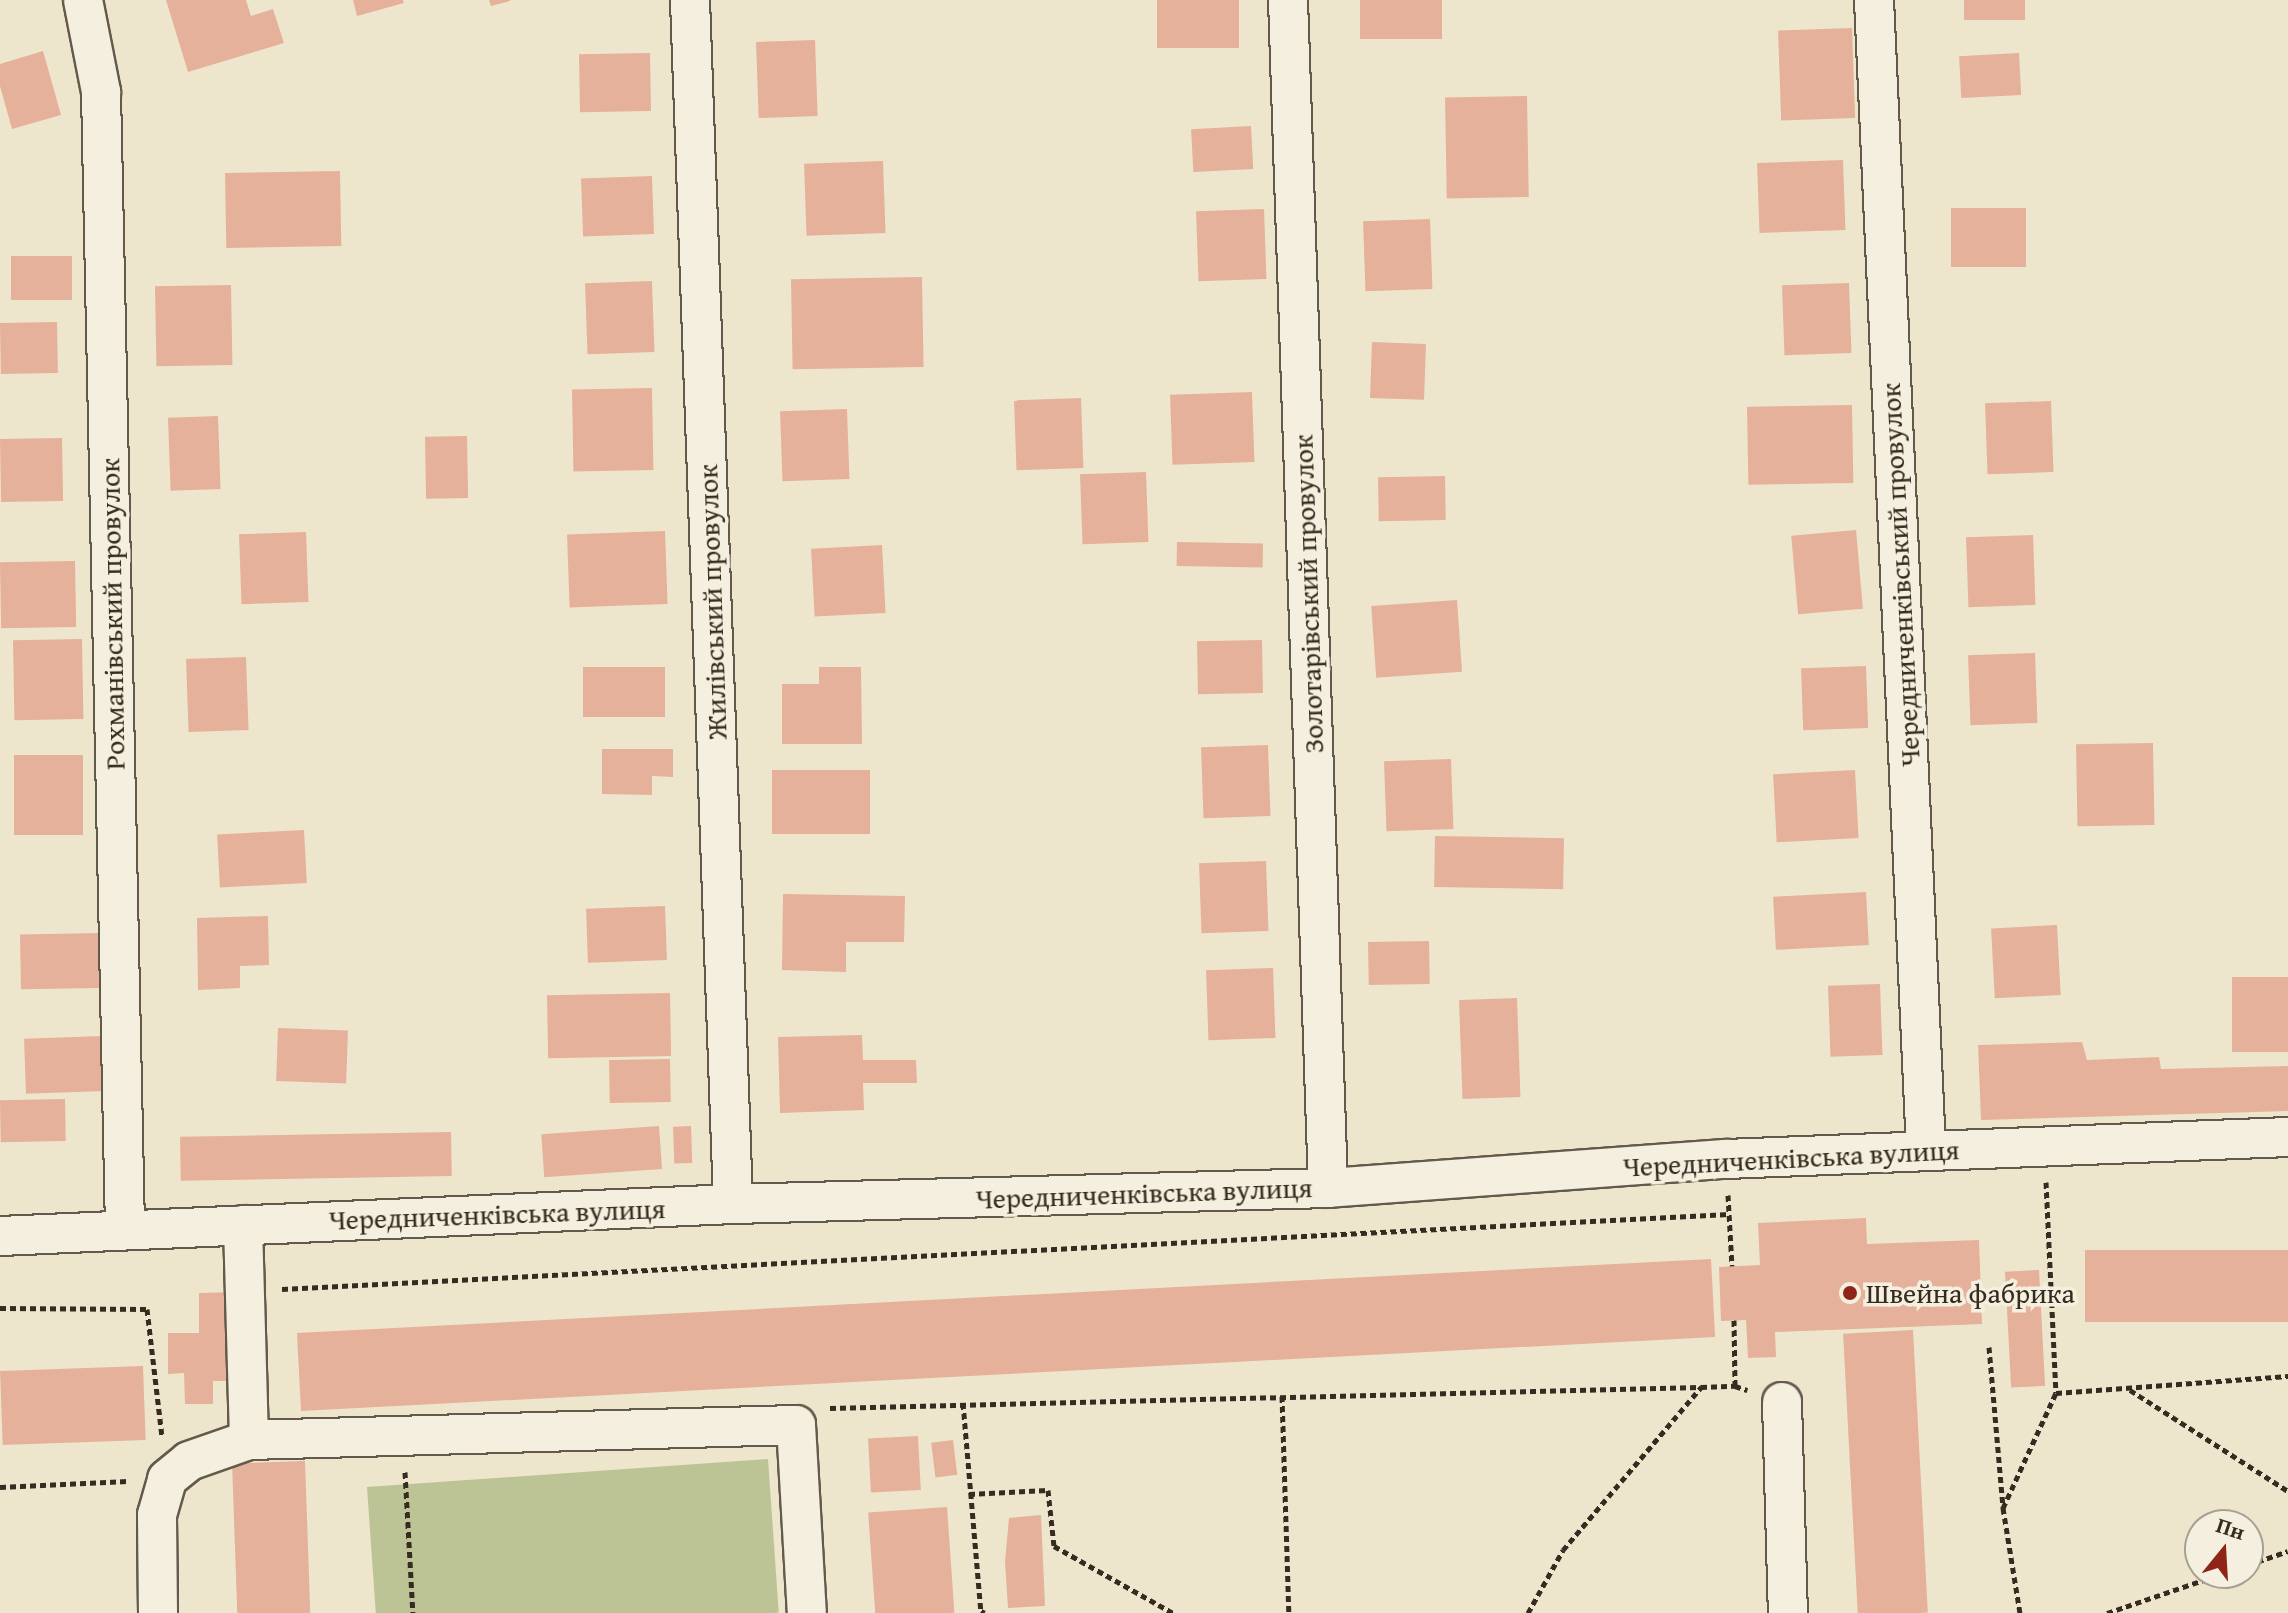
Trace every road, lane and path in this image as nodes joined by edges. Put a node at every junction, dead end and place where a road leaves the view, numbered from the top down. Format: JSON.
{"nodes":[{"id":1,"x":83,"y":0,"type":"edge"},
{"id":2,"x":690,"y":0,"type":"edge"},
{"id":3,"x":1288,"y":0,"type":"edge"},
{"id":4,"x":1874,"y":0,"type":"edge"},
{"id":5,"x":2288,"y":1137,"type":"edge"},
{"id":6,"x":2044,"y":1146,"type":"junction"},
{"id":7,"x":1926,"y":1150,"type":"junction"},
{"id":8,"x":1726,"y":1159,"type":"junction"},
{"id":9,"x":1328,"y":1188,"type":"junction"},
{"id":10,"x":733,"y":1204,"type":"junction"},
{"id":11,"x":1729,"y":1214,"type":"junction"},
{"id":12,"x":243,"y":1225,"type":"junction"},
{"id":13,"x":125,"y":1230,"type":"junction"},
{"id":14,"x":0,"y":1236,"type":"edge"},
{"id":15,"x":1732,"y":1266,"type":"dead end"},
{"id":16,"x":245,"y":1291,"type":"junction"},
{"id":17,"x":0,"y":1308,"type":"edge"},
{"id":18,"x":1734,"y":1320,"type":"dead end"},
{"id":19,"x":1989,"y":1347,"type":"dead end"},
{"id":20,"x":2288,"y":1376,"type":"edge"},
{"id":21,"x":1735,"y":1386,"type":"junction"},
{"id":22,"x":1701,"y":1387,"type":"junction"},
{"id":23,"x":2130,"y":1390,"type":"junction"},
{"id":24,"x":2056,"y":1393,"type":"junction"},
{"id":25,"x":1282,"y":1396,"type":"junction"},
{"id":26,"x":1782,"y":1402,"type":"joint"},
{"id":27,"x":963,"y":1403,"type":"junction"},
{"id":28,"x":823,"y":1408,"type":"dead end"},
{"id":29,"x":403,"y":1437,"type":"junction"},
{"id":30,"x":249,"y":1440,"type":"junction"},
{"id":31,"x":167,"y":1479,"type":"junction"},
{"id":32,"x":0,"y":1487,"type":"edge"},
{"id":33,"x":2288,"y":1491,"type":"edge"},
{"id":34,"x":969,"y":1494,"type":"junction"},
{"id":35,"x":2003,"y":1508,"type":"junction"},
{"id":36,"x":2288,"y":1551,"type":"edge"},
{"id":37,"x":2264,"y":1559,"type":"edge"},
{"id":38,"x":2184,"y":1587,"type":"edge"},
{"id":39,"x":158,"y":1613,"type":"edge"},
{"id":40,"x":413,"y":1613,"type":"edge"},
{"id":41,"x":807,"y":1613,"type":"edge"},
{"id":42,"x":985,"y":1613,"type":"edge"},
{"id":43,"x":1173,"y":1613,"type":"edge"},
{"id":44,"x":1289,"y":1613,"type":"edge"},
{"id":45,"x":1528,"y":1613,"type":"edge"},
{"id":46,"x":1788,"y":1613,"type":"edge"},
{"id":47,"x":2020,"y":1613,"type":"edge"},
{"id":48,"x":2107,"y":1613,"type":"edge"}],
"edges":[{"from":1,"to":13,"type":"street","name":"Рохманівський провулок"},
{"from":2,"to":10,"type":"street","name":"Жилівський провулок"},
{"from":3,"to":9,"type":"street","name":"Золотарівський провулок"},
{"from":4,"to":7,"type":"street","name":"Чередниченківський провулок"},
{"from":5,"to":6,"type":"street","name":"Чередниченківська вулиця"},
{"from":6,"to":7,"type":"street","name":"Чередниченківська вулиця"},
{"from":6,"to":24,"type":"path"},
{"from":7,"to":8,"type":"street","name":"Чередниченківська вулиця"},
{"from":8,"to":9,"type":"street","name":"Чередниченківська вулиця"},
{"from":8,"to":11,"type":"path"},
{"from":9,"to":10,"type":"street","name":"Чередниченківська вулиця"},
{"from":10,"to":12,"type":"street","name":"Чередниченківська вулиця"},
{"from":11,"to":15,"type":"path"},
{"from":11,"to":16,"type":"path"},
{"from":12,"to":13,"type":"street","name":"Чередниченківська вулиця"},
{"from":12,"to":16,"type":"street"},
{"from":13,"to":14,"type":"street","name":"Чередниченківська вулиця"},
{"from":16,"to":30,"type":"street"},
{"from":17,"to":31,"type":"path"},
{"from":18,"to":21,"type":"path"},
{"from":19,"to":35,"type":"path"},
{"from":20,"to":23,"type":"path"},
{"from":21,"to":22,"type":"path"},
{"from":21,"to":26,"type":"path"},
{"from":22,"to":25,"type":"path"},
{"from":22,"to":45,"type":"path"},
{"from":23,"to":24,"type":"path"},
{"from":23,"to":33,"type":"path"},
{"from":24,"to":35,"type":"path"},
{"from":25,"to":27,"type":"path"},
{"from":25,"to":44,"type":"path"},
{"from":26,"to":46,"type":"street"},
{"from":27,"to":28,"type":"path"},
{"from":27,"to":34,"type":"path"},
{"from":29,"to":30,"type":"street"},
{"from":29,"to":40,"type":"path"},
{"from":29,"to":41,"type":"street"},
{"from":30,"to":31,"type":"street"},
{"from":31,"to":32,"type":"path"},
{"from":31,"to":39,"type":"street"},
{"from":34,"to":42,"type":"path"},
{"from":34,"to":43,"type":"path"},
{"from":35,"to":47,"type":"path"},
{"from":36,"to":37,"type":"path"},
{"from":38,"to":48,"type":"path"}]}
